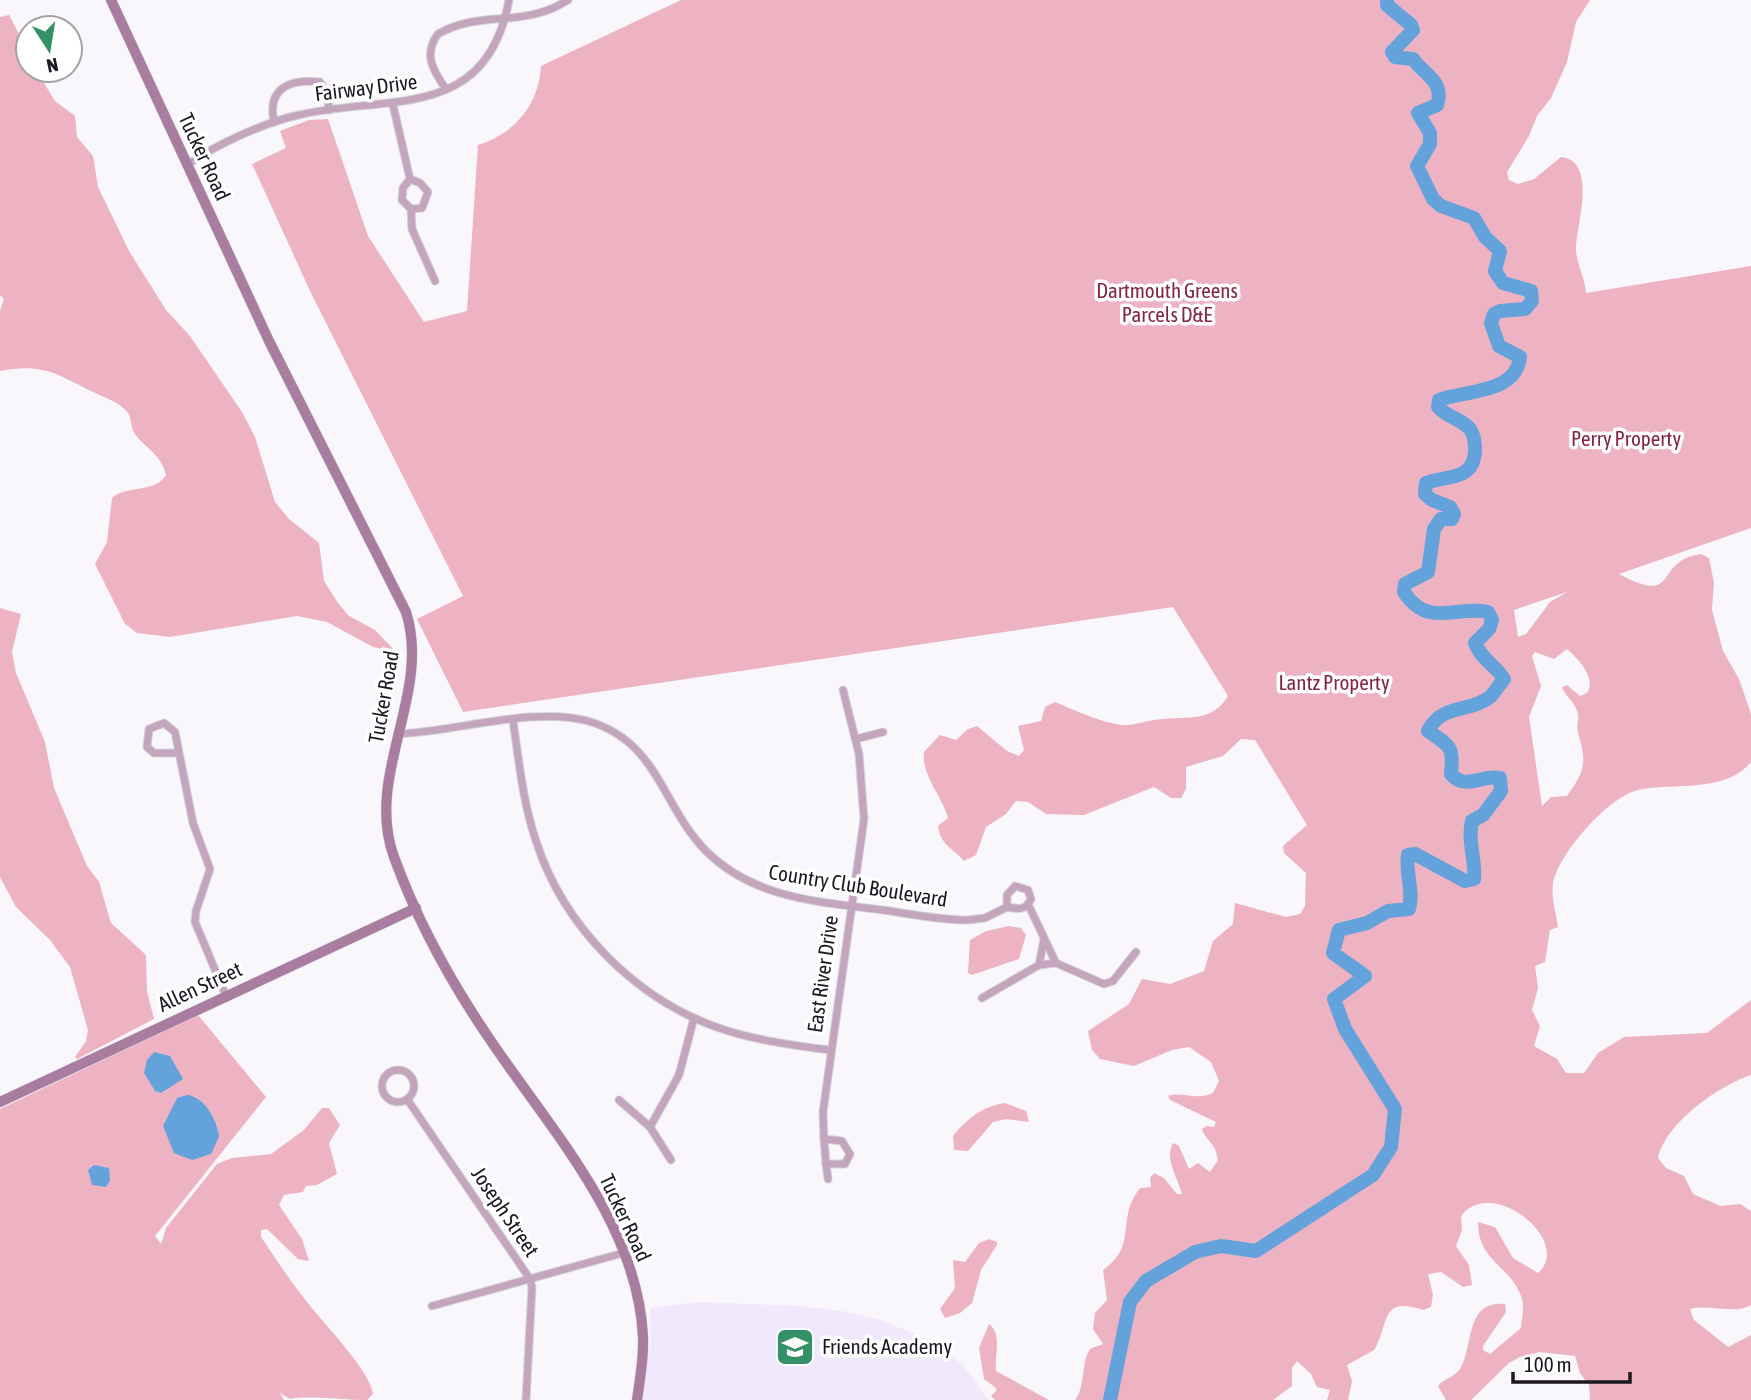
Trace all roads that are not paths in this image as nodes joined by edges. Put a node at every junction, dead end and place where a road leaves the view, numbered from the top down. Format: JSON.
{"nodes":[{"id":1,"x":111,"y":0,"type":"edge"},
{"id":2,"x":509,"y":0,"type":"edge"},
{"id":3,"x":568,"y":0,"type":"edge"},
{"id":4,"x":504,"y":19,"type":"junction"},
{"id":5,"x":446,"y":89,"type":"junction"},
{"id":6,"x":393,"y":105,"type":"junction"},
{"id":7,"x":329,"y":110,"type":"junction"},
{"id":8,"x":275,"y":122,"type":"junction"},
{"id":9,"x":187,"y":165,"type":"junction"},
{"id":10,"x":410,"y":179,"type":"junction"},
{"id":11,"x":411,"y":209,"type":"junction"},
{"id":12,"x":435,"y":281,"type":"dead end"},
{"id":13,"x":843,"y":690,"type":"dead end"},
{"id":14,"x":513,"y":721,"type":"junction"},
{"id":15,"x":883,"y":732,"type":"dead end"},
{"id":16,"x":398,"y":734,"type":"junction"},
{"id":17,"x":856,"y":738,"type":"junction"},
{"id":18,"x":178,"y":753,"type":"junction"},
{"id":19,"x":1028,"y":904,"type":"junction"},
{"id":20,"x":851,"y":907,"type":"junction"},
{"id":21,"x":1007,"y":907,"type":"junction"},
{"id":22,"x":416,"y":908,"type":"junction"},
{"id":23,"x":1044,"y":939,"type":"junction"},
{"id":24,"x":1136,"y":952,"type":"dead end"},
{"id":25,"x":1056,"y":962,"type":"junction"},
{"id":26,"x":1039,"y":965,"type":"junction"},
{"id":27,"x":226,"y":996,"type":"junction"},
{"id":28,"x":982,"y":998,"type":"dead end"},
{"id":29,"x":694,"y":1018,"type":"junction"},
{"id":30,"x":830,"y":1050,"type":"junction"},
{"id":31,"x":407,"y":1099,"type":"junction"},
{"id":32,"x":619,"y":1100,"type":"dead end"},
{"id":33,"x":0,"y":1102,"type":"edge"},
{"id":34,"x":650,"y":1127,"type":"junction"},
{"id":35,"x":824,"y":1139,"type":"junction"},
{"id":36,"x":671,"y":1160,"type":"dead end"},
{"id":37,"x":826,"y":1164,"type":"junction"},
{"id":38,"x":828,"y":1179,"type":"dead end"},
{"id":39,"x":623,"y":1253,"type":"junction"},
{"id":40,"x":530,"y":1279,"type":"junction"},
{"id":41,"x":432,"y":1306,"type":"dead end"},
{"id":42,"x":526,"y":1400,"type":"edge"},
{"id":43,"x":637,"y":1400,"type":"edge"}],
"edges":[{"from":1,"to":9,"type":"main road","name":"Tucker Road"},
{"from":2,"to":4,"type":"street","name":"Fairway Drive"},
{"from":3,"to":4,"type":"street"},
{"from":4,"to":5,"type":"street","name":"Fairway Drive"},
{"from":4,"to":5,"type":"street"},
{"from":5,"to":6,"type":"street","name":"Fairway Drive"},
{"from":6,"to":7,"type":"street","name":"Fairway Drive"},
{"from":6,"to":10,"type":"street"},
{"from":7,"to":8,"type":"street","name":"Fairway Drive"},
{"from":7,"to":8,"type":"street"},
{"from":8,"to":9,"type":"street","name":"Fairway Drive"},
{"from":9,"to":16,"type":"main road","name":"Tucker Road"},
{"from":10,"to":11,"type":"street"},
{"from":10,"to":11,"type":"street"},
{"from":11,"to":12,"type":"street"},
{"from":13,"to":17,"type":"street","name":"East River Drive"},
{"from":14,"to":16,"type":"street","name":"Country Club Boulevard"},
{"from":14,"to":20,"type":"street","name":"Country Club Boulevard"},
{"from":14,"to":29,"type":"street"},
{"from":15,"to":17,"type":"street"},
{"from":16,"to":22,"type":"main road","name":"Tucker Road"},
{"from":17,"to":20,"type":"street","name":"East River Drive"},
{"from":18,"to":18,"type":"street"},
{"from":18,"to":27,"type":"street"},
{"from":19,"to":21,"type":"street","name":"Country Club Boulevard"},
{"from":19,"to":21,"type":"street","name":"Country Club Boulevard"},
{"from":19,"to":23,"type":"street"},
{"from":20,"to":21,"type":"street","name":"Country Club Boulevard"},
{"from":20,"to":30,"type":"street","name":"East River Drive"},
{"from":22,"to":27,"type":"main road","name":"Allen Street"},
{"from":22,"to":39,"type":"main road","name":"Tucker Road"},
{"from":23,"to":25,"type":"street"},
{"from":23,"to":26,"type":"street"},
{"from":24,"to":25,"type":"street"},
{"from":25,"to":26,"type":"street"},
{"from":26,"to":28,"type":"street"},
{"from":27,"to":33,"type":"main road","name":"Allen Street"},
{"from":29,"to":30,"type":"street"},
{"from":29,"to":34,"type":"street"},
{"from":30,"to":35,"type":"street","name":"East River Drive"},
{"from":31,"to":31,"type":"street","name":"Joseph Street"},
{"from":31,"to":40,"type":"street","name":"Joseph Street"},
{"from":32,"to":34,"type":"street"},
{"from":34,"to":36,"type":"street"},
{"from":35,"to":37,"type":"street","name":"East River Drive"},
{"from":35,"to":37,"type":"street"},
{"from":37,"to":38,"type":"street","name":"East River Drive"},
{"from":39,"to":40,"type":"street"},
{"from":39,"to":43,"type":"main road","name":"Tucker Road"},
{"from":40,"to":41,"type":"street"},
{"from":40,"to":42,"type":"street","name":"Joseph Street"}]}
